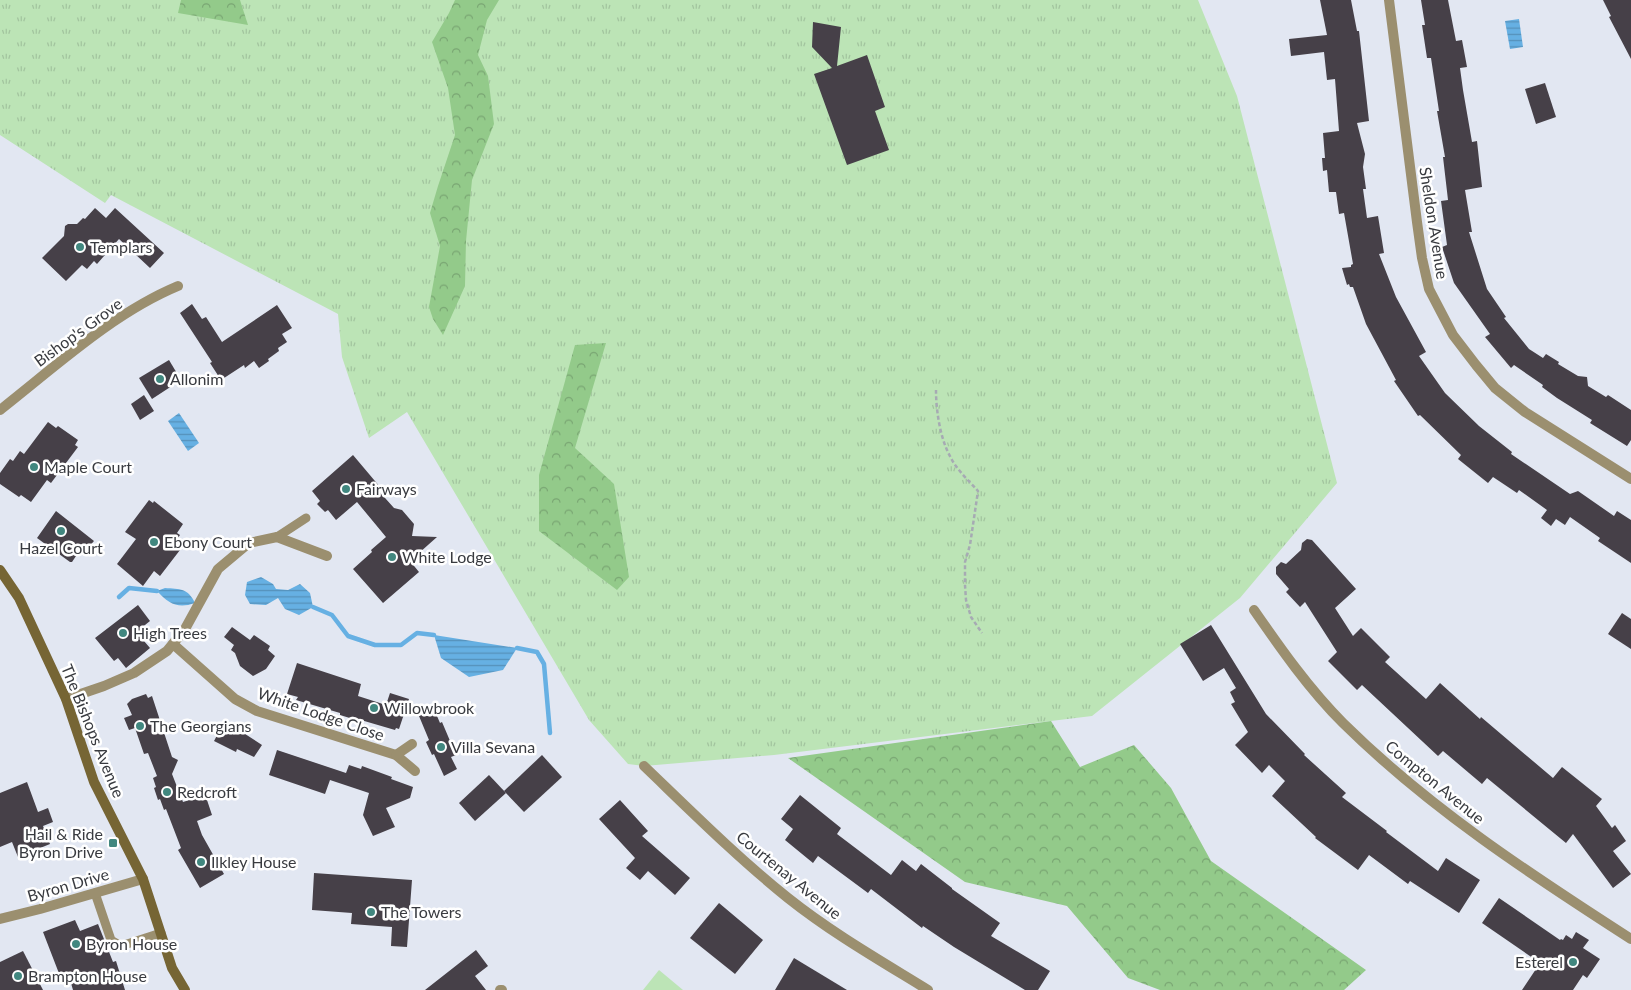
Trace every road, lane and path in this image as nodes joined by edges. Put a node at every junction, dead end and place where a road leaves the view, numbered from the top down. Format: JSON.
{"nodes":[{"id":1,"x":1389,"y":0,"type":"edge"},
{"id":2,"x":178,"y":286,"type":"dead end"},
{"id":3,"x":936,"y":390,"type":"dead end"},
{"id":4,"x":0,"y":410,"type":"edge"},
{"id":5,"x":1631,"y":479,"type":"edge"},
{"id":6,"x":306,"y":518,"type":"dead end"},
{"id":7,"x":277,"y":537,"type":"junction"},
{"id":8,"x":327,"y":556,"type":"dead end"},
{"id":9,"x":0,"y":570,"type":"edge"},
{"id":10,"x":1254,"y":610,"type":"dead end"},
{"id":11,"x":982,"y":634,"type":"dead end"},
{"id":12,"x":173,"y":644,"type":"junction"},
{"id":13,"x":66,"y":699,"type":"junction"},
{"id":14,"x":412,"y":744,"type":"dead end"},
{"id":15,"x":396,"y":755,"type":"junction"},
{"id":16,"x":644,"y":766,"type":"dead end"},
{"id":17,"x":415,"y":771,"type":"dead end"},
{"id":18,"x":143,"y":879,"type":"junction"},
{"id":19,"x":95,"y":893,"type":"junction"},
{"id":20,"x":0,"y":919,"type":"edge"},
{"id":21,"x":161,"y":933,"type":"junction"},
{"id":22,"x":1631,"y":939,"type":"edge"},
{"id":23,"x":185,"y":990,"type":"edge"},
{"id":24,"x":928,"y":990,"type":"edge"}],
"edges":[{"from":1,"to":5,"type":"street","name":"Sheldon Avenue"},
{"from":2,"to":4,"type":"street","name":"Bishop's Grove"},
{"from":3,"to":11,"type":"path"},
{"from":6,"to":7,"type":"lane"},
{"from":7,"to":8,"type":"street"},
{"from":7,"to":12,"type":"street"},
{"from":9,"to":13,"type":"street","name":"The Bishops Avenue"},
{"from":10,"to":22,"type":"street","name":"Compton Avenue"},
{"from":12,"to":13,"type":"street"},
{"from":12,"to":15,"type":"street","name":"White Lodge Close"},
{"from":13,"to":18,"type":"street","name":"The Bishops Avenue"},
{"from":14,"to":15,"type":"street"},
{"from":15,"to":17,"type":"street","name":"White Lodge Close"},
{"from":16,"to":24,"type":"street","name":"Courtenay Avenue"},
{"from":18,"to":19,"type":"street","name":"Byron Drive"},
{"from":18,"to":21,"type":"street","name":"The Bishops Avenue"},
{"from":19,"to":20,"type":"street","name":"Byron Drive"},
{"from":19,"to":21,"type":"lane"},
{"from":21,"to":23,"type":"street","name":"The Bishops Avenue"}]}
